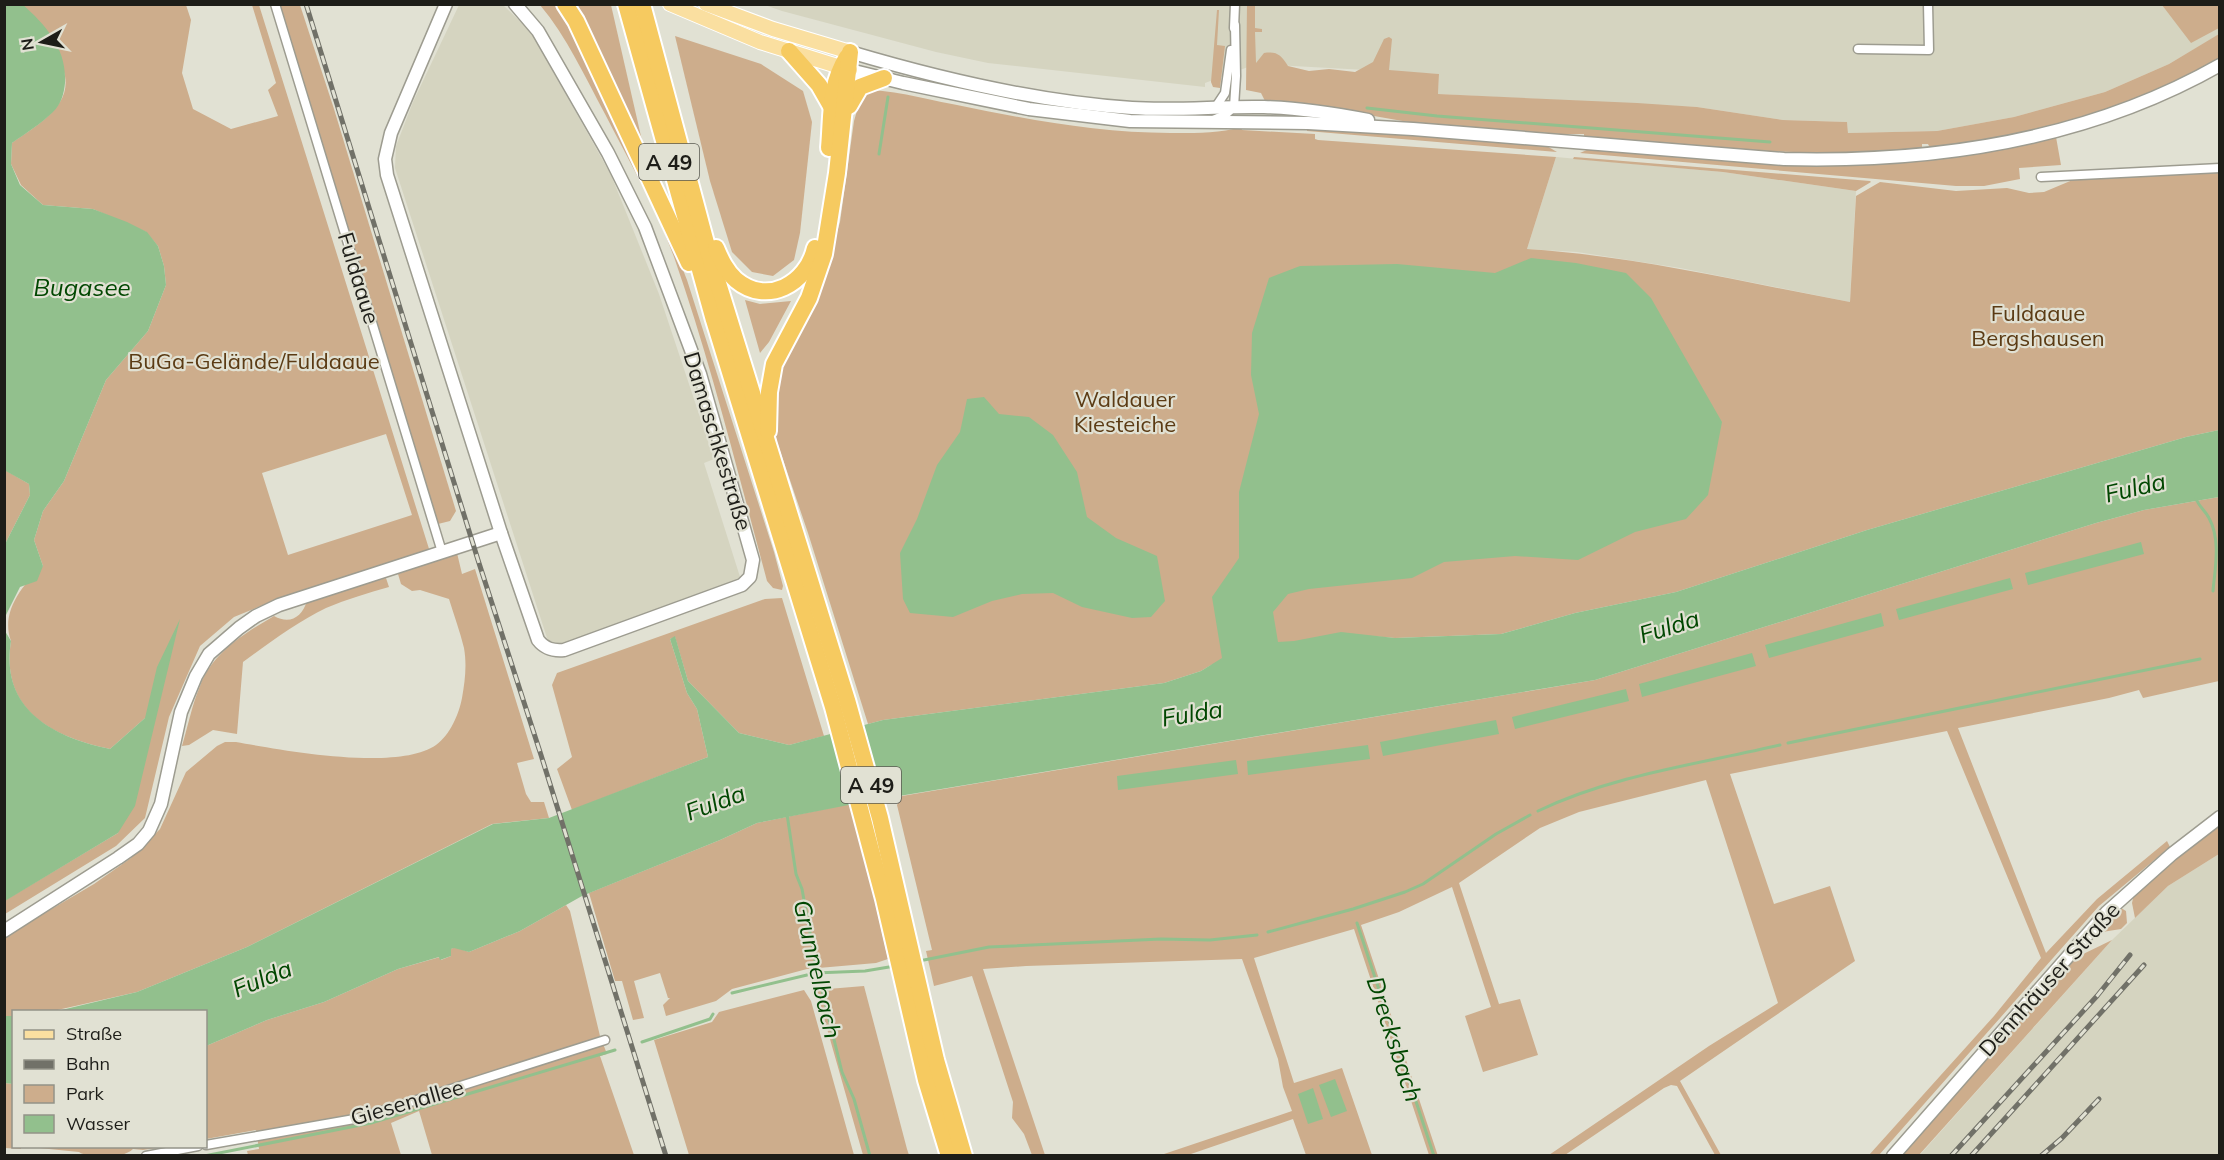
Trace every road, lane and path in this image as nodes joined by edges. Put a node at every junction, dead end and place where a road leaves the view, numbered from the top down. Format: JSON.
{"nodes":[{"id":1,"x":274,"y":4,"type":"edge"},
{"id":2,"x":446,"y":4,"type":"edge"},
{"id":3,"x":515,"y":4,"type":"edge"},
{"id":4,"x":565,"y":4,"type":"edge"},
{"id":5,"x":626,"y":4,"type":"edge"},
{"id":6,"x":642,"y":4,"type":"edge"},
{"id":7,"x":670,"y":4,"type":"edge"},
{"id":8,"x":706,"y":4,"type":"edge"},
{"id":9,"x":1235,"y":4,"type":"edge"},
{"id":10,"x":1928,"y":4,"type":"edge"},
{"id":11,"x":1234,"y":25,"type":"junction"},
{"id":12,"x":1858,"y":49,"type":"dead end"},
{"id":13,"x":789,"y":51,"type":"junction"},
{"id":14,"x":850,"y":52,"type":"junction"},
{"id":15,"x":2220,"y":65,"type":"edge"},
{"id":16,"x":845,"y":69,"type":"junction"},
{"id":17,"x":884,"y":78,"type":"junction"},
{"id":18,"x":831,"y":106,"type":"junction"},
{"id":19,"x":1234,"y":107,"type":"junction"},
{"id":20,"x":1214,"y":108,"type":"junction"},
{"id":21,"x":844,"y":118,"type":"junction"},
{"id":22,"x":1201,"y":123,"type":"junction"},
{"id":23,"x":1413,"y":129,"type":"junction"},
{"id":24,"x":2220,"y":168,"type":"edge"},
{"id":25,"x":688,"y":177,"type":"junction"},
{"id":26,"x":2042,"y":177,"type":"dead end"},
{"id":27,"x":714,"y":320,"type":"junction"},
{"id":28,"x":771,"y":458,"type":"junction"},
{"id":29,"x":501,"y":533,"type":"junction"},
{"id":30,"x":442,"y":552,"type":"junction"},
{"id":31,"x":797,"y":568,"type":"junction"},
{"id":32,"x":2220,"y":817,"type":"edge"},
{"id":33,"x":4,"y":931,"type":"edge"},
{"id":34,"x":917,"y":1011,"type":"junction"},
{"id":35,"x":605,"y":1040,"type":"dead end"},
{"id":36,"x":207,"y":1145,"type":"edge"},
{"id":37,"x":186,"y":1148,"type":"edge"},
{"id":38,"x":146,"y":1155,"type":"edge"},
{"id":39,"x":949,"y":1155,"type":"edge"},
{"id":40,"x":964,"y":1155,"type":"edge"},
{"id":41,"x":1893,"y":1155,"type":"edge"}],
"edges":[{"from":1,"to":30,"type":"street","name":"Fuldaaue"},
{"from":2,"to":29,"type":"street","name":"Damaschkestraße"},
{"from":3,"to":29,"type":"street","name":"Damaschkestraße"},
{"from":4,"to":27,"type":"highway"},
{"from":5,"to":27,"type":"highway","number":"A 49"},
{"from":6,"to":25,"type":"highway","number":"A 49"},
{"from":7,"to":13,"type":"main road"},
{"from":8,"to":14,"type":"main road"},
{"from":9,"to":11,"type":"street"},
{"from":10,"to":12,"type":"street"},
{"from":11,"to":19,"type":"street"},
{"from":11,"to":20,"type":"street"},
{"from":13,"to":16,"type":"main road"},
{"from":13,"to":18,"type":"highway"},
{"from":14,"to":16,"type":"highway"},
{"from":14,"to":20,"type":"street"},
{"from":15,"to":23,"type":"street"},
{"from":16,"to":17,"type":"street"},
{"from":16,"to":18,"type":"highway"},
{"from":16,"to":21,"type":"highway"},
{"from":17,"to":21,"type":"highway"},
{"from":17,"to":22,"type":"street"},
{"from":18,"to":25,"type":"highway"},
{"from":19,"to":20,"type":"street"},
{"from":19,"to":22,"type":"street"},
{"from":19,"to":23,"type":"street"},
{"from":21,"to":28,"type":"highway"},
{"from":22,"to":23,"type":"street"},
{"from":24,"to":26,"type":"street"},
{"from":25,"to":28,"type":"highway","number":"A 49"},
{"from":27,"to":31,"type":"highway","number":"A 49"},
{"from":28,"to":31,"type":"highway","number":"A 49"},
{"from":29,"to":30,"type":"street"},
{"from":30,"to":33,"type":"street"},
{"from":31,"to":34,"type":"highway","number":"A 49"},
{"from":32,"to":41,"type":"street","name":"Dennhäuser Straße"},
{"from":34,"to":39,"type":"highway","number":"A 49"},
{"from":34,"to":40,"type":"highway","number":"A 49"},
{"from":35,"to":36,"type":"street","name":"Giesenallee"},
{"from":37,"to":38,"type":"street"}]}
